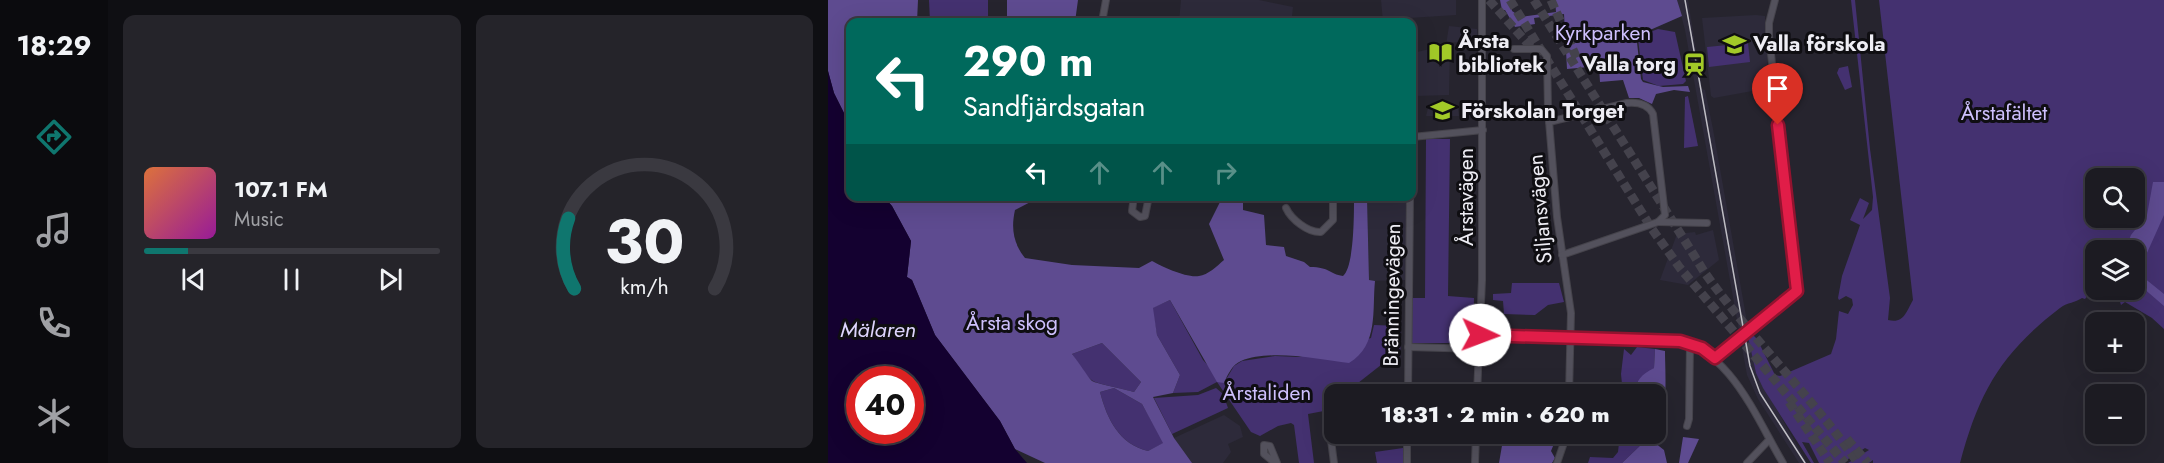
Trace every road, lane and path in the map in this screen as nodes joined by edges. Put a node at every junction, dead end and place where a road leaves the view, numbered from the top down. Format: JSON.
{"nodes":[{"id":1,"x":1106,"y":0,"type":"edge"},
{"id":2,"x":1482,"y":0,"type":"edge"},
{"id":3,"x":1775,"y":0,"type":"edge"},
{"id":4,"x":1103,"y":18,"type":"edge"},
{"id":5,"x":1514,"y":49,"type":"dead end"},
{"id":6,"x":1549,"y":122,"type":"junction"},
{"id":7,"x":1482,"y":130,"type":"junction"},
{"id":8,"x":1416,"y":137,"type":"edge"},
{"id":9,"x":1133,"y":201,"type":"edge"},
{"id":10,"x":1148,"y":201,"type":"edge"},
{"id":11,"x":1334,"y":201,"type":"edge"},
{"id":12,"x":1410,"y":201,"type":"edge"},
{"id":13,"x":1286,"y":208,"type":"dead end"},
{"id":14,"x":1658,"y":222,"type":"junction"},
{"id":15,"x":1707,"y":223,"type":"dead end"},
{"id":16,"x":1562,"y":255,"type":"junction"},
{"id":17,"x":1480,"y":335,"type":"junction"},
{"id":18,"x":1572,"y":338,"type":"junction"},
{"id":19,"x":1690,"y":343,"type":"junction"},
{"id":20,"x":1408,"y":347,"type":"junction"},
{"id":21,"x":1479,"y":349,"type":"junction"},
{"id":22,"x":1715,"y":358,"type":"junction"},
{"id":23,"x":1408,"y":384,"type":"edge"},
{"id":24,"x":1478,"y":384,"type":"edge"},
{"id":25,"x":1570,"y":384,"type":"edge"},
{"id":26,"x":1687,"y":426,"type":"dead end"},
{"id":27,"x":1770,"y":440,"type":"junction"},
{"id":28,"x":1332,"y":444,"type":"edge"},
{"id":29,"x":1407,"y":444,"type":"edge"},
{"id":30,"x":1476,"y":444,"type":"edge"},
{"id":31,"x":1564,"y":444,"type":"edge"},
{"id":32,"x":1334,"y":463,"type":"edge"},
{"id":33,"x":1407,"y":463,"type":"edge"},
{"id":34,"x":1475,"y":463,"type":"edge"},
{"id":35,"x":1557,"y":463,"type":"edge"},
{"id":36,"x":1747,"y":463,"type":"edge"},
{"id":37,"x":1783,"y":463,"type":"edge"}],
"edges":[{"from":1,"to":4,"type":"street"},
{"from":2,"to":7,"type":"street","name":"Årstavägen"},
{"from":3,"to":22,"type":"street"},
{"from":5,"to":6,"type":"street","name":"Siljansvägen"},
{"from":6,"to":14,"type":"street"},
{"from":6,"to":16,"type":"street","name":"Siljansvägen"},
{"from":7,"to":8,"type":"street"},
{"from":7,"to":17,"type":"street","name":"Årstavägen"},
{"from":9,"to":10,"type":"street"},
{"from":11,"to":13,"type":"street"},
{"from":12,"to":20,"type":"street","name":"Bränningevägen"},
{"from":14,"to":15,"type":"street"},
{"from":14,"to":16,"type":"street"},
{"from":16,"to":18,"type":"street","name":"Siljansvägen"},
{"from":17,"to":18,"type":"street"},
{"from":17,"to":21,"type":"street","name":"Årstavägen"},
{"from":18,"to":19,"type":"street"},
{"from":18,"to":25,"type":"street","name":"Siljansvägen"},
{"from":19,"to":22,"type":"street"},
{"from":19,"to":26,"type":"street"},
{"from":20,"to":21,"type":"street"},
{"from":20,"to":23,"type":"street","name":"Bränningevägen"},
{"from":21,"to":24,"type":"street","name":"Årstavägen"},
{"from":22,"to":27,"type":"street"},
{"from":27,"to":36,"type":"street"},
{"from":27,"to":37,"type":"street"},
{"from":28,"to":32,"type":"street"},
{"from":29,"to":33,"type":"street"},
{"from":30,"to":34,"type":"street"},
{"from":31,"to":35,"type":"street"}]}
